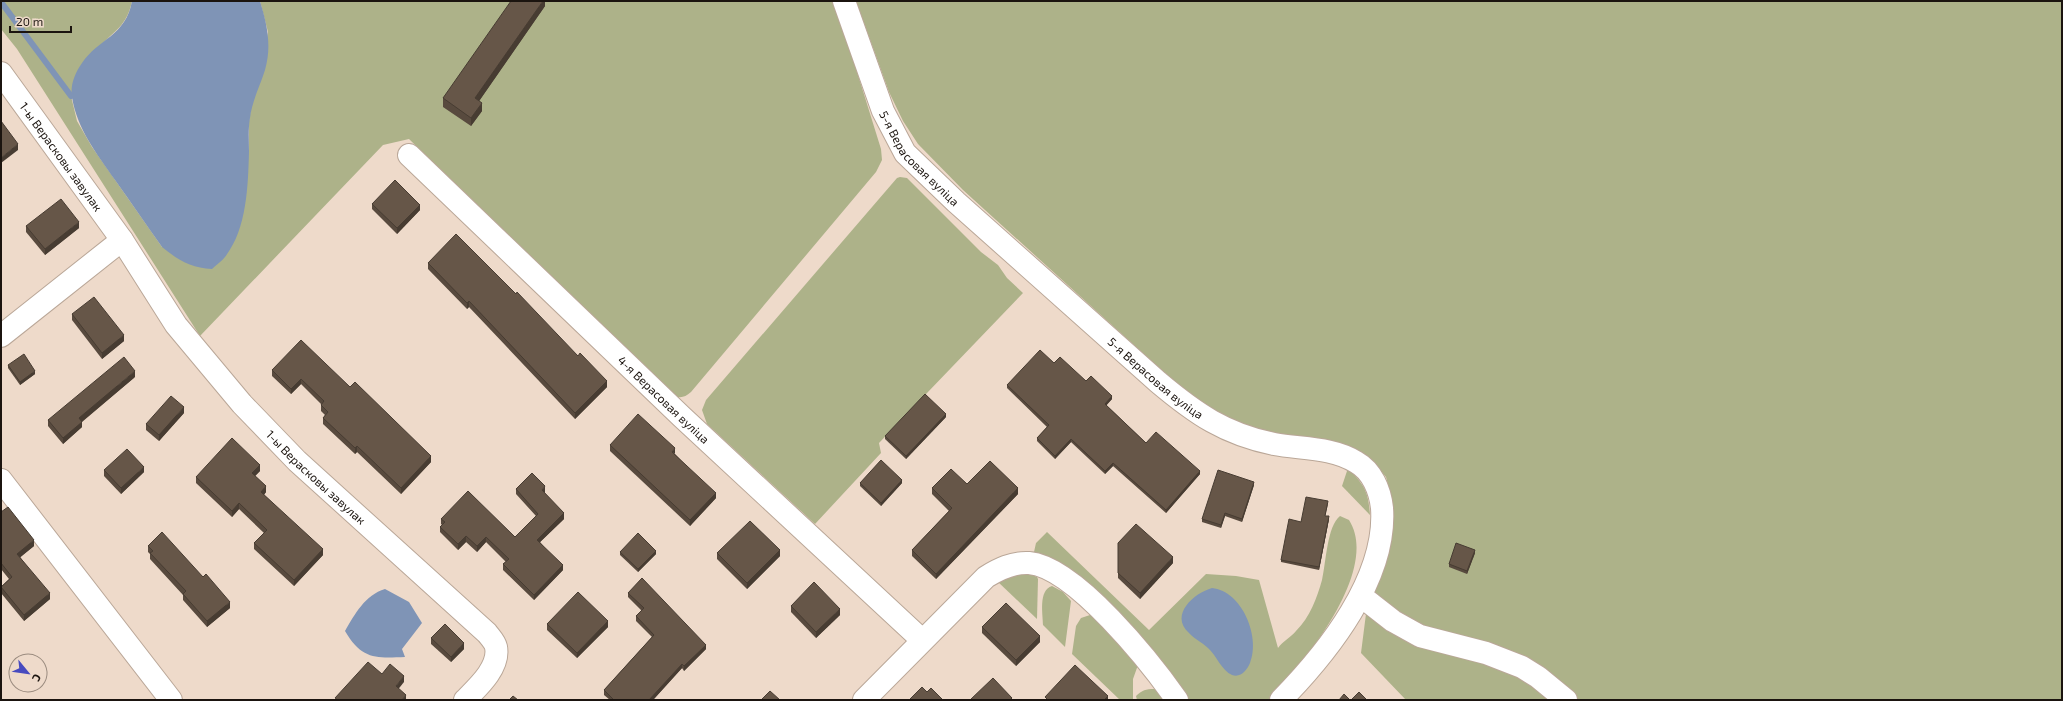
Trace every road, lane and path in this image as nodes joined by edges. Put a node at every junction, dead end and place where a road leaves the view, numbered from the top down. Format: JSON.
{"nodes":[{"id":1,"x":844,"y":1,"type":"edge"},
{"id":2,"x":1,"y":73,"type":"edge"},
{"id":3,"x":409,"y":155,"type":"dead end"},
{"id":4,"x":122,"y":240,"type":"junction"},
{"id":5,"x":1,"y":336,"type":"edge"},
{"id":6,"x":1,"y":480,"type":"edge"},
{"id":7,"x":1361,"y":596,"type":"junction"},
{"id":8,"x":922,"y":640,"type":"junction"},
{"id":9,"x":466,"y":699,"type":"edge"},
{"id":10,"x":172,"y":700,"type":"edge"},
{"id":11,"x":864,"y":700,"type":"edge"},
{"id":12,"x":1177,"y":700,"type":"edge"},
{"id":13,"x":1281,"y":700,"type":"edge"},
{"id":14,"x":1566,"y":700,"type":"edge"}],
"edges":[{"from":1,"to":7,"type":"street","name":"5-я Верасовая вуліца"},
{"from":2,"to":4,"type":"street","name":"1-ы Верасковы завулак"},
{"from":3,"to":8,"type":"street","name":"4-я Верасовая вуліца"},
{"from":4,"to":5,"type":"street"},
{"from":4,"to":9,"type":"street","name":"1-ы Верасковы завулак"},
{"from":6,"to":10,"type":"street"},
{"from":7,"to":13,"type":"street","name":"5-я Верасовая вуліца"},
{"from":7,"to":14,"type":"street"},
{"from":8,"to":11,"type":"street"},
{"from":8,"to":12,"type":"street"}]}
